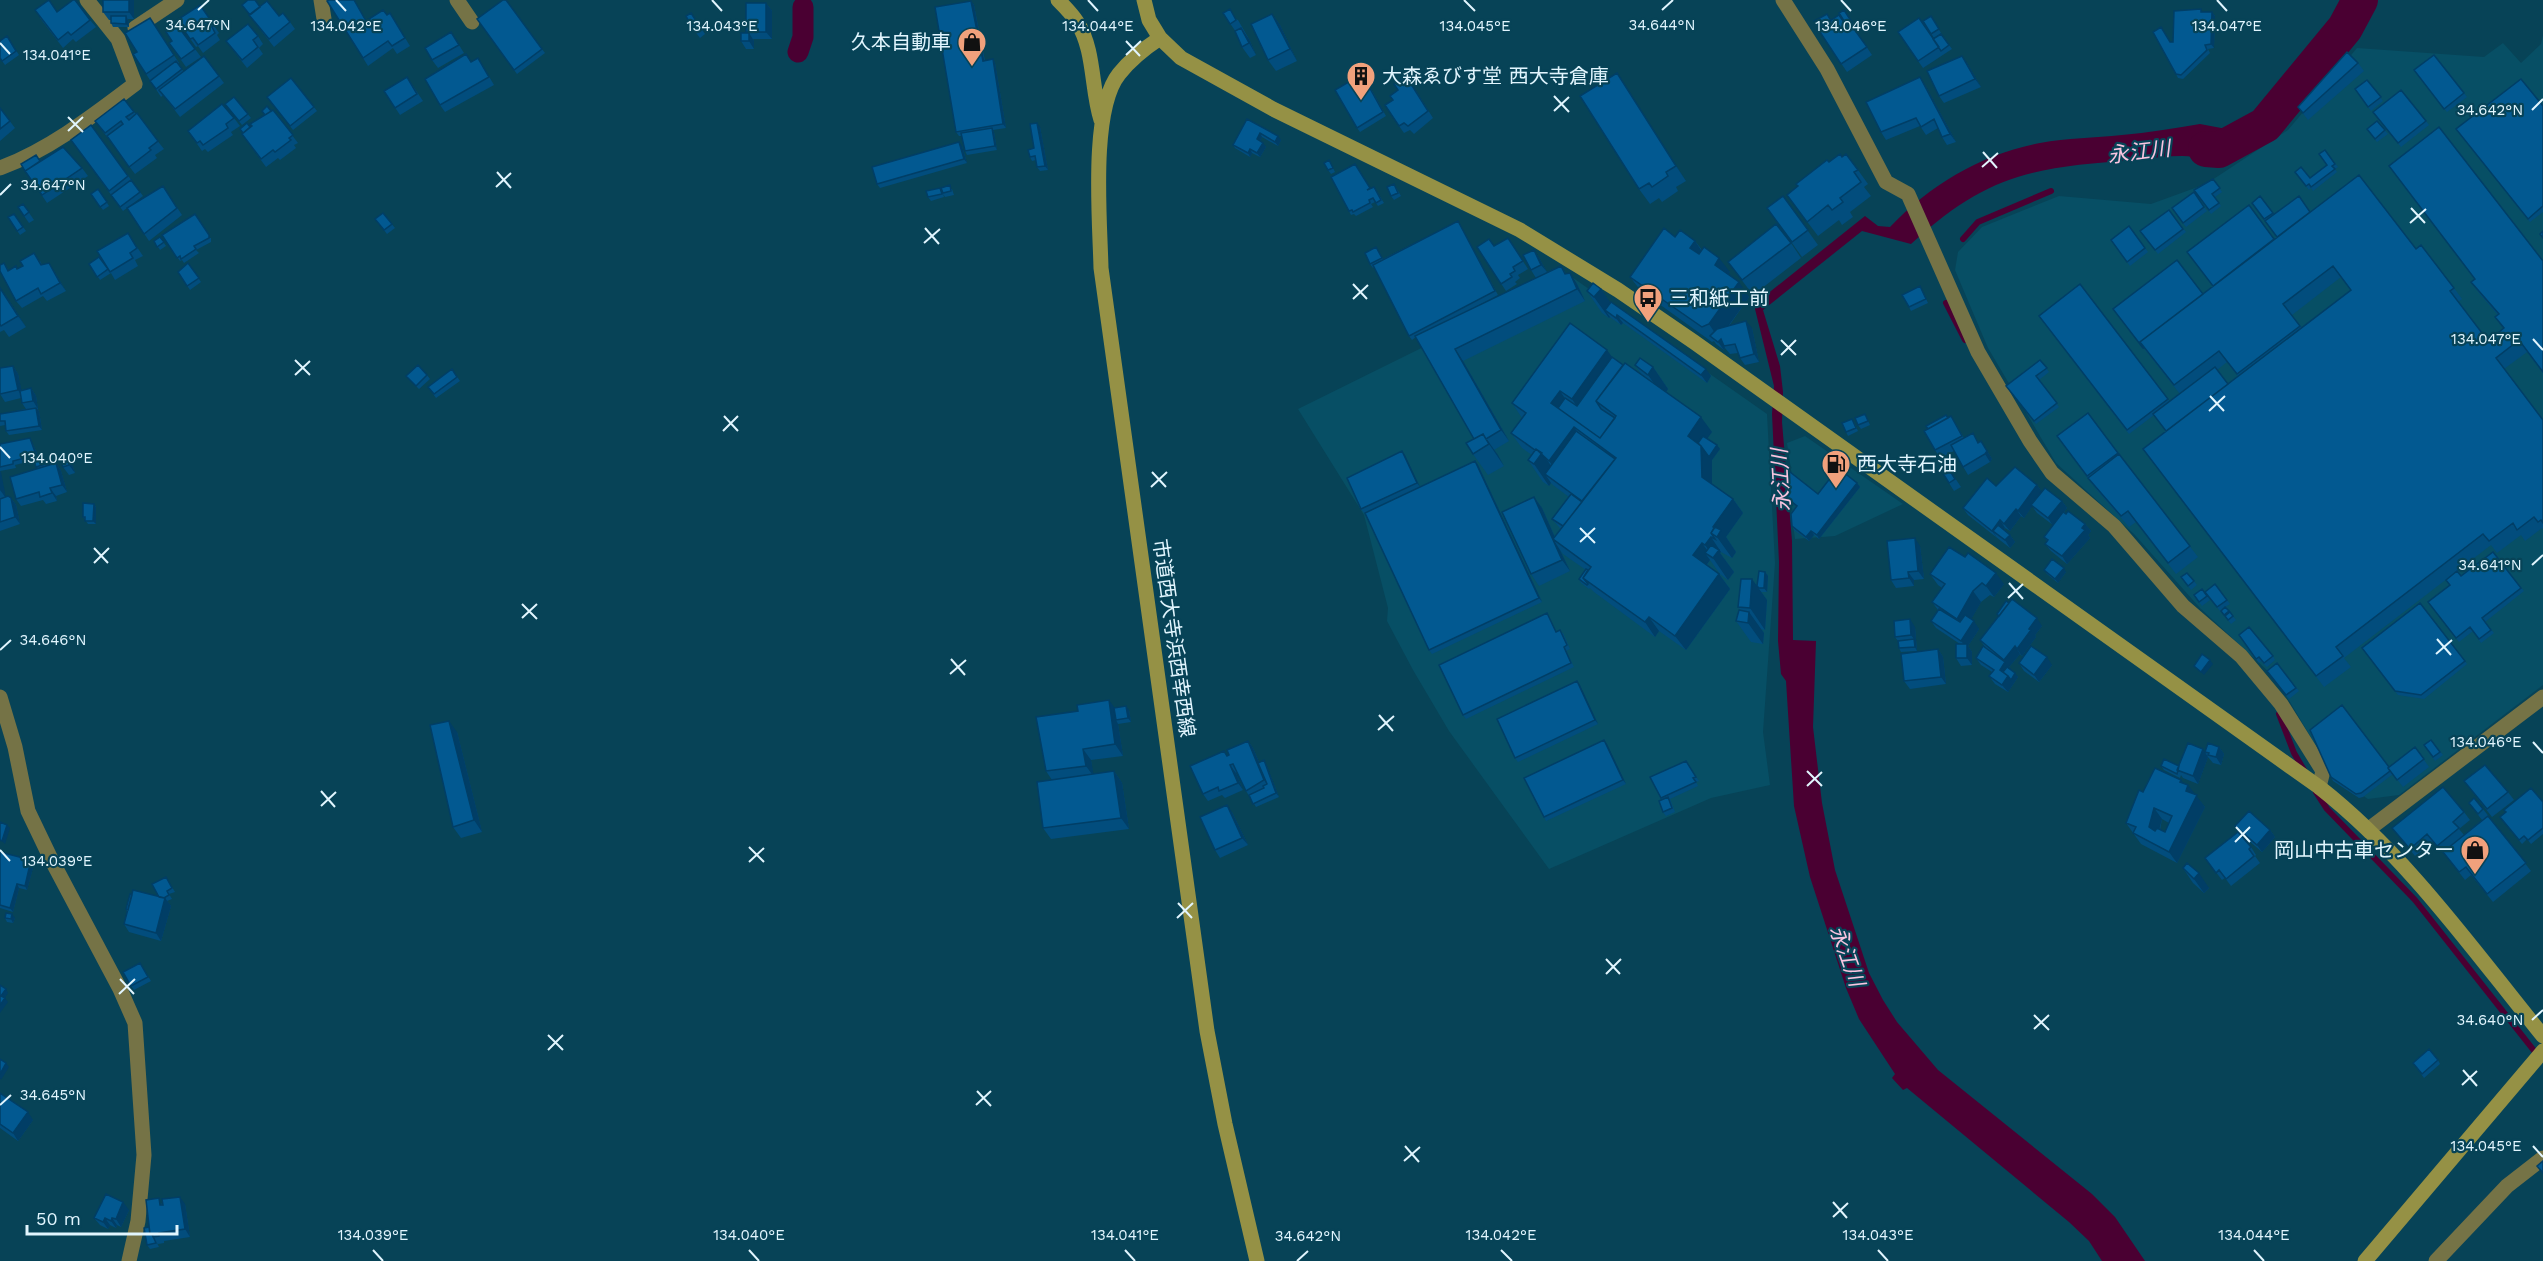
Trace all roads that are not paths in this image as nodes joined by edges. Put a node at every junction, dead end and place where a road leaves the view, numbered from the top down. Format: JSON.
{"nodes":[{"id":1,"x":87,"y":0,"type":"edge"},
{"id":2,"x":177,"y":0,"type":"edge"},
{"id":3,"x":321,"y":0,"type":"edge"},
{"id":4,"x":457,"y":0,"type":"edge"},
{"id":5,"x":1058,"y":0,"type":"edge"},
{"id":6,"x":1144,"y":0,"type":"edge"},
{"id":7,"x":1783,"y":0,"type":"edge"},
{"id":8,"x":324,"y":19,"type":"dead end"},
{"id":9,"x":472,"y":22,"type":"dead end"},
{"id":10,"x":1160,"y":38,"type":"junction"},
{"id":11,"x":118,"y":39,"type":"junction"},
{"id":12,"x":1102,"y":123,"type":"junction"},
{"id":13,"x":0,"y":168,"type":"edge"},
{"id":14,"x":0,"y":697,"type":"edge"},
{"id":15,"x":2543,"y":697,"type":"edge"},
{"id":16,"x":2318,"y":787,"type":"junction"},
{"id":17,"x":2369,"y":829,"type":"junction"},
{"id":18,"x":2543,"y":1036,"type":"edge"},
{"id":19,"x":2543,"y":1051,"type":"edge"},
{"id":20,"x":2543,"y":1158,"type":"edge"},
{"id":21,"x":129,"y":1261,"type":"edge"},
{"id":22,"x":1257,"y":1261,"type":"edge"},
{"id":23,"x":2365,"y":1261,"type":"edge"},
{"id":24,"x":2436,"y":1261,"type":"edge"}],
"edges":[{"from":1,"to":11,"type":"street"},
{"from":2,"to":11,"type":"street"},
{"from":3,"to":8,"type":"street"},
{"from":4,"to":9,"type":"street"},
{"from":5,"to":12,"type":"street"},
{"from":6,"to":10,"type":"street"},
{"from":7,"to":16,"type":"street"},
{"from":10,"to":12,"type":"street","name":"市道西大寺浜西幸西線"},
{"from":10,"to":16,"type":"street"},
{"from":11,"to":13,"type":"street"},
{"from":12,"to":22,"type":"street","name":"市道西大寺浜西幸西線"},
{"from":14,"to":21,"type":"street"},
{"from":15,"to":17,"type":"street"},
{"from":16,"to":17,"type":"street"},
{"from":17,"to":18,"type":"street"},
{"from":19,"to":23,"type":"street"},
{"from":20,"to":24,"type":"street"}]}
